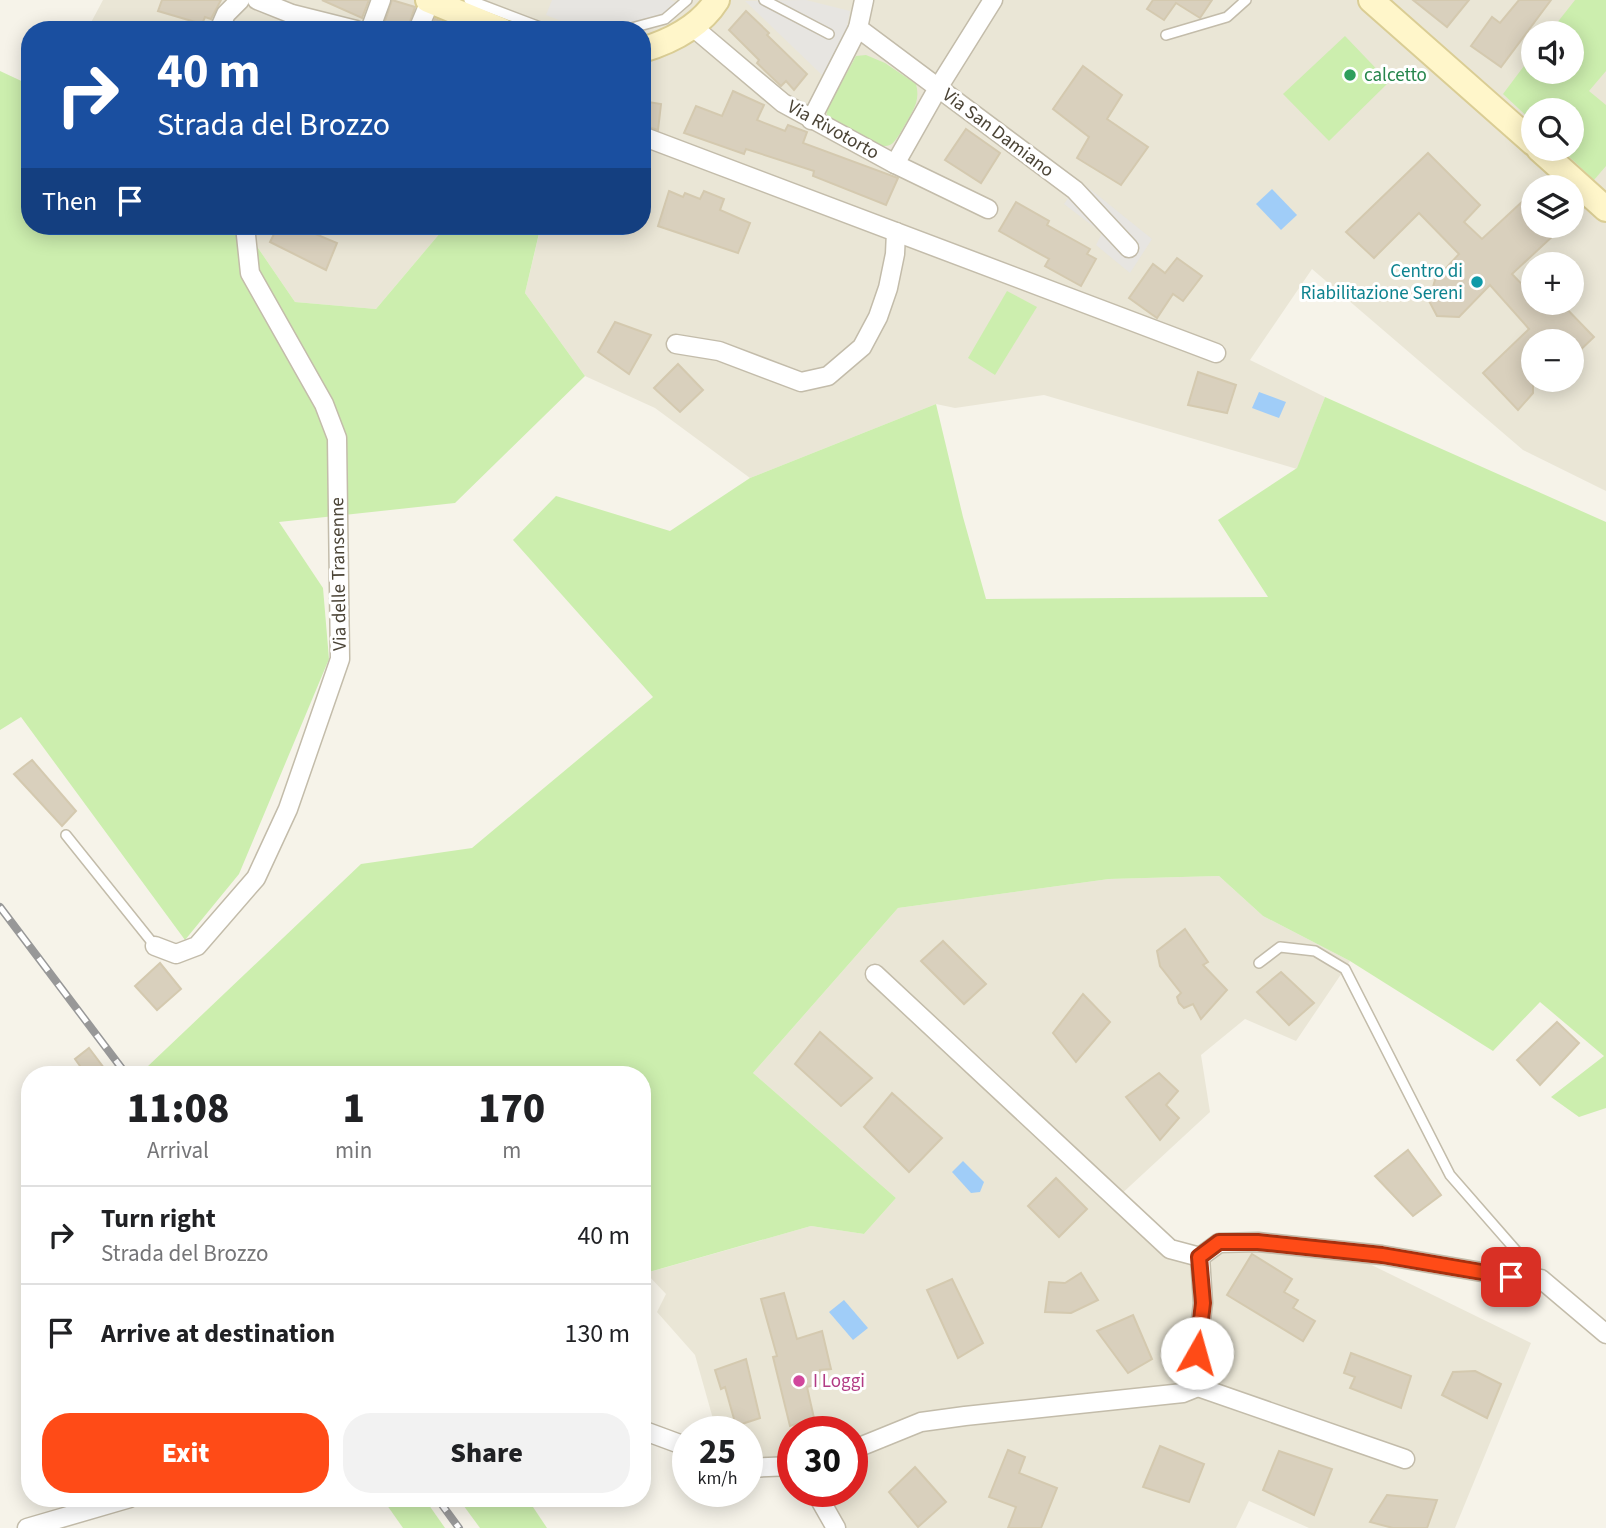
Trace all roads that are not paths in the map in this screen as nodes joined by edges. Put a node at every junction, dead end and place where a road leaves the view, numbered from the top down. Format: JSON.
{"nodes":[{"id":1,"x":240,"y":0,"type":"edge"},
{"id":2,"x":257,"y":0,"type":"edge"},
{"id":3,"x":381,"y":0,"type":"edge"},
{"id":4,"x":430,"y":0,"type":"edge"},
{"id":5,"x":687,"y":0,"type":"edge"},
{"id":6,"x":717,"y":0,"type":"edge"},
{"id":7,"x":764,"y":0,"type":"edge"},
{"id":8,"x":864,"y":0,"type":"edge"},
{"id":9,"x":993,"y":0,"type":"edge"},
{"id":10,"x":1246,"y":0,"type":"edge"},
{"id":11,"x":1371,"y":0,"type":"edge"},
{"id":12,"x":470,"y":6,"type":"edge"},
{"id":13,"x":223,"y":21,"type":"edge"},
{"id":14,"x":288,"y":21,"type":"edge"},
{"id":15,"x":373,"y":21,"type":"edge"},
{"id":16,"x":422,"y":21,"type":"edge"},
{"id":17,"x":496,"y":21,"type":"edge"},
{"id":18,"x":651,"y":23,"type":"edge"},
{"id":19,"x":693,"y":27,"type":"junction"},
{"id":20,"x":858,"y":28,"type":"junction"},
{"id":21,"x":830,"y":34,"type":"dead end"},
{"id":22,"x":1166,"y":34,"type":"dead end"},
{"id":23,"x":651,"y":47,"type":"edge"},
{"id":24,"x":938,"y":88,"type":"junction"},
{"id":25,"x":811,"y":120,"type":"junction"},
{"id":26,"x":1521,"y":132,"type":"edge"},
{"id":27,"x":651,"y":139,"type":"edge"},
{"id":28,"x":1552,"y":161,"type":"edge"},
{"id":29,"x":895,"y":164,"type":"junction"},
{"id":30,"x":988,"y":209,"type":"dead end"},
{"id":31,"x":1606,"y":209,"type":"edge"},
{"id":32,"x":896,"y":232,"type":"junction"},
{"id":33,"x":246,"y":235,"type":"edge"},
{"id":34,"x":1129,"y":248,"type":"dead end"},
{"id":35,"x":676,"y":344,"type":"dead end"},
{"id":36,"x":1216,"y":353,"type":"dead end"},
{"id":37,"x":66,"y":835,"type":"dead end"},
{"id":38,"x":155,"y":946,"type":"joint"},
{"id":39,"x":1259,"y":963,"type":"dead end"},
{"id":40,"x":875,"y":974,"type":"dead end"},
{"id":41,"x":1199,"y":1257,"type":"junction"},
{"id":42,"x":1541,"y":1279,"type":"junction"},
{"id":43,"x":1606,"y":1334,"type":"edge"},
{"id":44,"x":1198,"y":1387,"type":"junction"},
{"id":45,"x":651,"y":1433,"type":"edge"},
{"id":46,"x":672,"y":1441,"type":"edge"},
{"id":47,"x":868,"y":1444,"type":"edge"},
{"id":48,"x":1405,"y":1460,"type":"dead end"},
{"id":49,"x":100,"y":1507,"type":"edge"},
{"id":50,"x":824,"y":1507,"type":"edge"},
{"id":51,"x":27,"y":1528,"type":"edge"},
{"id":52,"x":836,"y":1528,"type":"edge"}],
"edges":[{"from":1,"to":13,"type":"street"},
{"from":2,"to":14,"type":"street"},
{"from":3,"to":15,"type":"street"},
{"from":4,"to":12,"type":"main road"},
{"from":4,"to":16,"type":"street"},
{"from":5,"to":18,"type":"lane"},
{"from":6,"to":19,"type":"main road"},
{"from":7,"to":21,"type":"lane"},
{"from":8,"to":20,"type":"street"},
{"from":9,"to":24,"type":"street"},
{"from":10,"to":22,"type":"lane"},
{"from":11,"to":26,"type":"main road"},
{"from":12,"to":17,"type":"main road"},
{"from":19,"to":23,"type":"main road"},
{"from":19,"to":25,"type":"street","name":"Via Rivotorto"},
{"from":20,"to":24,"type":"street","name":"Via San Damiano"},
{"from":20,"to":25,"type":"street"},
{"from":24,"to":29,"type":"street"},
{"from":24,"to":34,"type":"street","name":"Via San Damiano"},
{"from":25,"to":29,"type":"street","name":"Via Rivotorto"},
{"from":27,"to":32,"type":"street"},
{"from":28,"to":31,"type":"main road"},
{"from":29,"to":30,"type":"street","name":"Via Rivotorto"},
{"from":32,"to":35,"type":"street"},
{"from":32,"to":36,"type":"street"},
{"from":33,"to":38,"type":"street","name":"Via delle Transenne"},
{"from":37,"to":38,"type":"lane"},
{"from":39,"to":42,"type":"lane"},
{"from":40,"to":41,"type":"street"},
{"from":41,"to":42,"type":"street"},
{"from":41,"to":44,"type":"street"},
{"from":42,"to":43,"type":"street"},
{"from":44,"to":47,"type":"street"},
{"from":44,"to":48,"type":"street"},
{"from":45,"to":46,"type":"street"},
{"from":49,"to":51,"type":"street"},
{"from":50,"to":52,"type":"street"}]}
